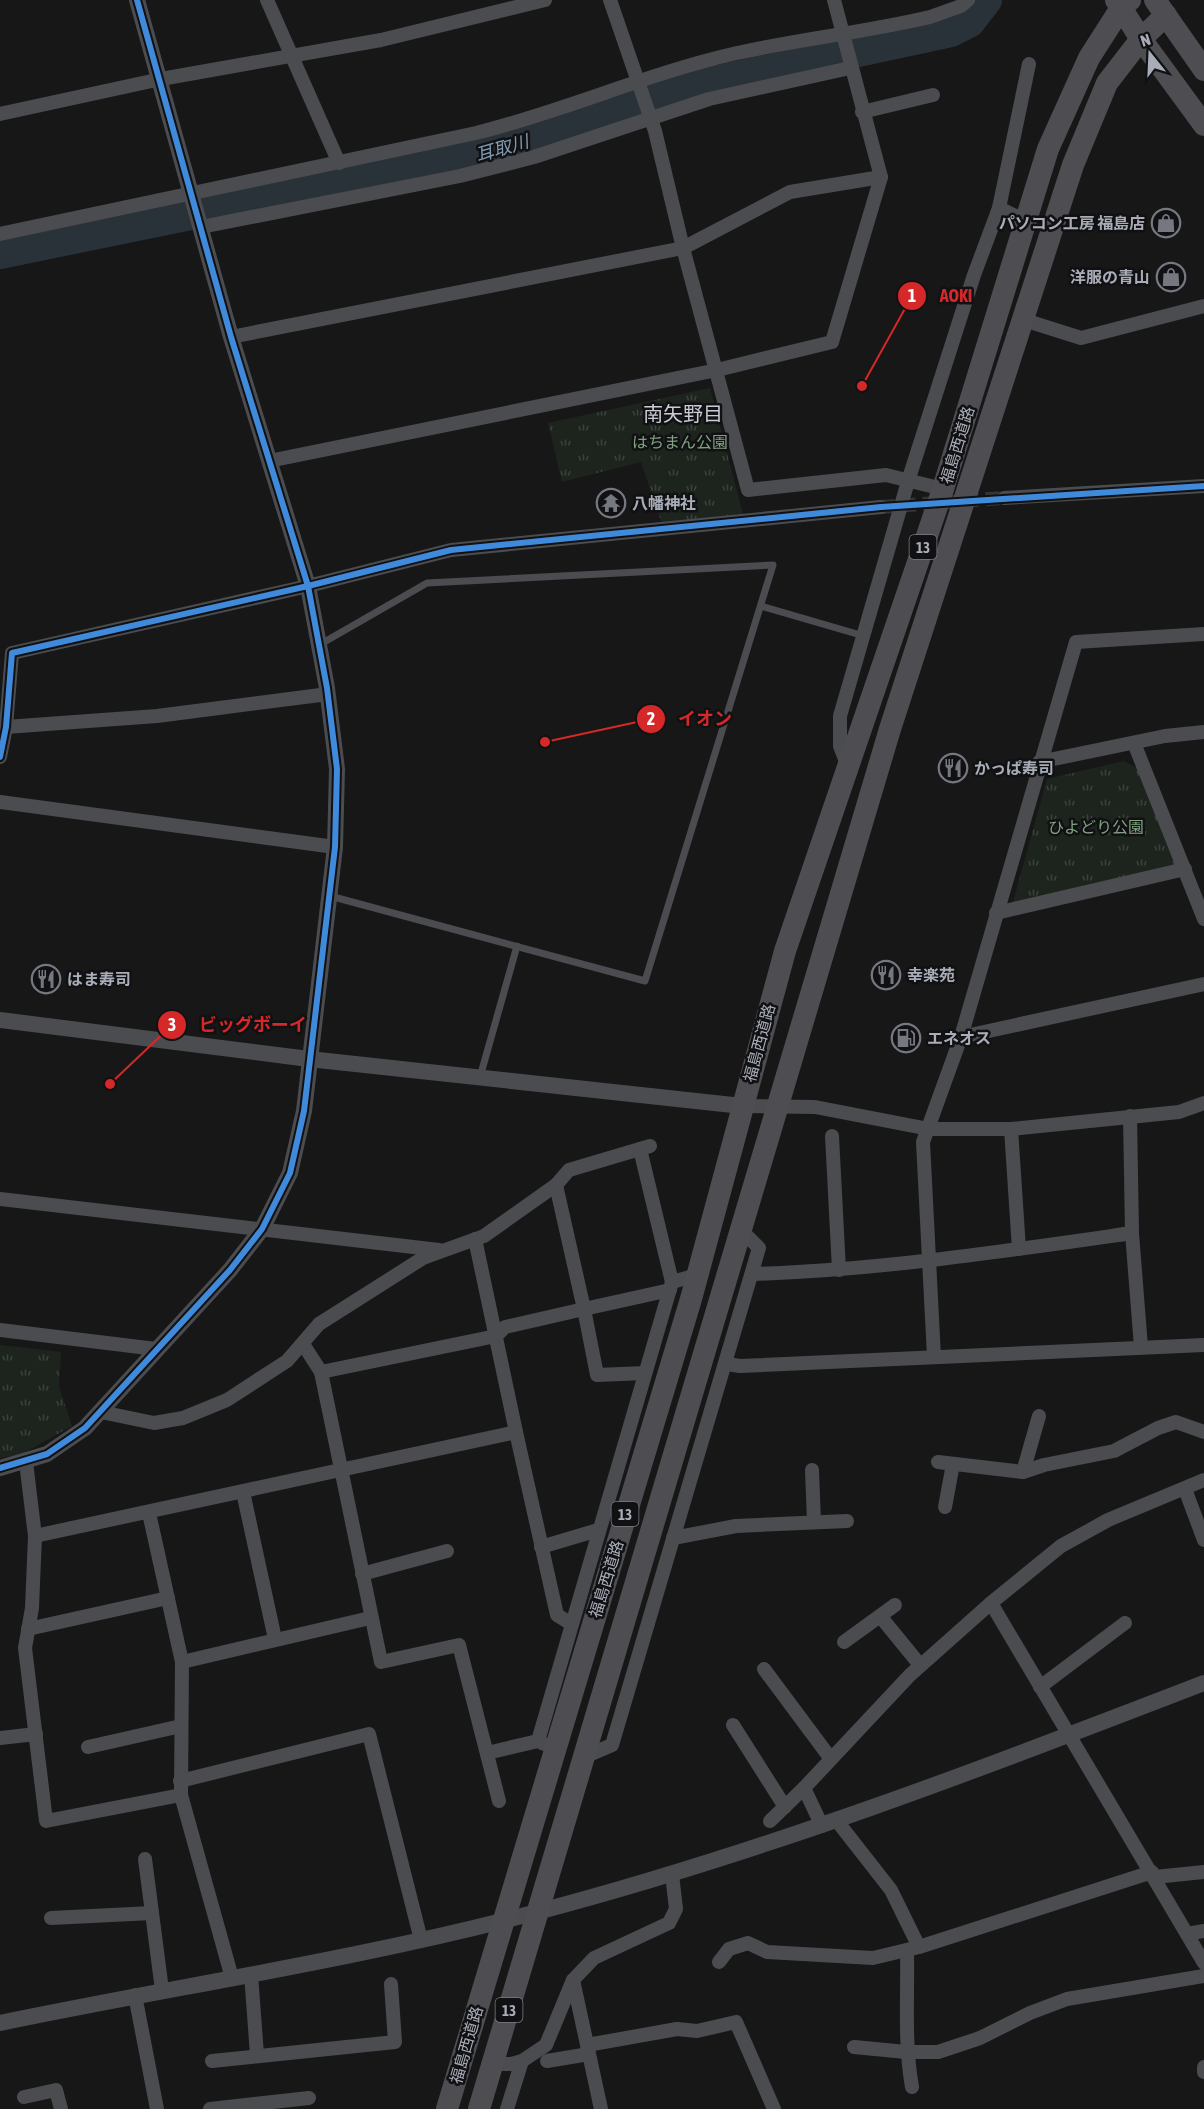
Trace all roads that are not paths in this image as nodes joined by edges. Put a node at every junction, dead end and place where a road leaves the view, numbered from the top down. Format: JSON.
{"nodes":[{"id":1,"x":137,"y":0,"type":"edge"},
{"id":2,"x":267,"y":0,"type":"edge"},
{"id":3,"x":545,"y":0,"type":"edge"},
{"id":4,"x":610,"y":0,"type":"edge"},
{"id":5,"x":834,"y":0,"type":"edge"},
{"id":6,"x":968,"y":0,"type":"edge"},
{"id":7,"x":1122,"y":3,"type":"edge"},
{"id":8,"x":1160,"y":8,"type":"edge"},
{"id":9,"x":843,"y":38,"type":"junction"},
{"id":10,"x":1141,"y":39,"type":"junction"},
{"id":11,"x":291,"y":54,"type":"junction"},
{"id":12,"x":1029,"y":64,"type":"dead end"},
{"id":13,"x":849,"y":65,"type":"junction"},
{"id":14,"x":1204,"y":70,"type":"edge"},
{"id":15,"x":161,"y":79,"type":"junction"},
{"id":16,"x":640,"y":83,"type":"junction"},
{"id":17,"x":933,"y":95,"type":"dead end"},
{"id":18,"x":862,"y":112,"type":"junction"},
{"id":19,"x":0,"y":114,"type":"edge"},
{"id":20,"x":651,"y":115,"type":"junction"},
{"id":21,"x":1204,"y":125,"type":"edge"},
{"id":22,"x":339,"y":163,"type":"junction"},
{"id":23,"x":881,"y":177,"type":"junction"},
{"id":24,"x":193,"y":199,"type":"junction"},
{"id":25,"x":999,"y":208,"type":"junction"},
{"id":26,"x":1026,"y":221,"type":"junction"},
{"id":27,"x":200,"y":224,"type":"junction"},
{"id":28,"x":0,"y":234,"type":"edge"},
{"id":29,"x":683,"y":248,"type":"junction"},
{"id":30,"x":1204,"y":306,"type":"edge"},
{"id":31,"x":1024,"y":320,"type":"junction"},
{"id":32,"x":231,"y":337,"type":"junction"},
{"id":33,"x":717,"y":370,"type":"junction"},
{"id":34,"x":269,"y":461,"type":"junction"},
{"id":35,"x":909,"y":478,"type":"junction"},
{"id":36,"x":1204,"y":486,"type":"edge"},
{"id":37,"x":943,"y":489,"type":"junction"},
{"id":38,"x":1004,"y":498,"type":"tunnel mouth"},
{"id":39,"x":881,"y":507,"type":"tunnel mouth"},
{"id":40,"x":308,"y":586,"type":"junction"},
{"id":41,"x":761,"y":606,"type":"junction"},
{"id":42,"x":1204,"y":633,"type":"edge"},
{"id":43,"x":864,"y":636,"type":"junction"},
{"id":44,"x":319,"y":645,"type":"junction"},
{"id":45,"x":328,"y":694,"type":"junction"},
{"id":46,"x":6,"y":727,"type":"junction"},
{"id":47,"x":1204,"y":732,"type":"edge"},
{"id":48,"x":1134,"y":743,"type":"junction"},
{"id":49,"x":0,"y":758,"type":"edge"},
{"id":50,"x":1039,"y":762,"type":"junction"},
{"id":51,"x":848,"y":767,"type":"junction"},
{"id":52,"x":0,"y":802,"type":"edge"},
{"id":53,"x":335,"y":847,"type":"junction"},
{"id":54,"x":1185,"y":869,"type":"junction"},
{"id":55,"x":330,"y":896,"type":"junction"},
{"id":56,"x":996,"y":914,"type":"junction"},
{"id":57,"x":1204,"y":919,"type":"edge"},
{"id":58,"x":517,"y":946,"type":"junction"},
{"id":59,"x":1204,"y":984,"type":"edge"},
{"id":60,"x":0,"y":1020,"type":"edge"},
{"id":61,"x":961,"y":1037,"type":"junction"},
{"id":62,"x":309,"y":1059,"type":"junction"},
{"id":63,"x":480,"y":1077,"type":"junction"},
{"id":64,"x":1204,"y":1103,"type":"edge"},
{"id":65,"x":776,"y":1105,"type":"junction"},
{"id":66,"x":742,"y":1106,"type":"junction"},
{"id":67,"x":1130,"y":1116,"type":"junction"},
{"id":68,"x":929,"y":1129,"type":"junction"},
{"id":69,"x":1011,"y":1129,"type":"junction"},
{"id":70,"x":831,"y":1136,"type":"dead end"},
{"id":71,"x":556,"y":1185,"type":"junction"},
{"id":72,"x":0,"y":1198,"type":"edge"},
{"id":73,"x":262,"y":1229,"type":"junction"},
{"id":74,"x":740,"y":1229,"type":"junction"},
{"id":75,"x":1132,"y":1233,"type":"junction"},
{"id":76,"x":475,"y":1239,"type":"junction"},
{"id":77,"x":1019,"y":1249,"type":"junction"},
{"id":78,"x":441,"y":1250,"type":"junction"},
{"id":79,"x":929,"y":1261,"type":"junction"},
{"id":80,"x":839,"y":1270,"type":"junction"},
{"id":81,"x":752,"y":1274,"type":"junction"},
{"id":82,"x":697,"y":1275,"type":"junction"},
{"id":83,"x":671,"y":1286,"type":"junction"},
{"id":84,"x":584,"y":1309,"type":"junction"},
{"id":85,"x":0,"y":1330,"type":"edge"},
{"id":86,"x":496,"y":1336,"type":"junction"},
{"id":87,"x":303,"y":1344,"type":"junction"},
{"id":88,"x":1204,"y":1345,"type":"edge"},
{"id":89,"x":1141,"y":1347,"type":"junction"},
{"id":90,"x":156,"y":1349,"type":"junction"},
{"id":91,"x":934,"y":1357,"type":"junction"},
{"id":92,"x":727,"y":1364,"type":"junction"},
{"id":93,"x":321,"y":1372,"type":"junction"},
{"id":94,"x":645,"y":1373,"type":"junction"},
{"id":95,"x":101,"y":1412,"type":"junction"},
{"id":96,"x":1039,"y":1416,"type":"dead end"},
{"id":97,"x":516,"y":1432,"type":"junction"},
{"id":98,"x":1204,"y":1432,"type":"edge"},
{"id":99,"x":26,"y":1462,"type":"junction"},
{"id":100,"x":938,"y":1462,"type":"dead end"},
{"id":101,"x":953,"y":1464,"type":"junction"},
{"id":102,"x":0,"y":1468,"type":"edge"},
{"id":103,"x":812,"y":1470,"type":"dead end"},
{"id":104,"x":341,"y":1471,"type":"junction"},
{"id":105,"x":1023,"y":1472,"type":"junction"},
{"id":106,"x":1204,"y":1480,"type":"edge"},
{"id":107,"x":1185,"y":1489,"type":"junction"},
{"id":108,"x":243,"y":1492,"type":"junction"},
{"id":109,"x":945,"y":1507,"type":"dead end"},
{"id":110,"x":149,"y":1513,"type":"junction"},
{"id":111,"x":847,"y":1521,"type":"dead end"},
{"id":112,"x":814,"y":1522,"type":"junction"},
{"id":113,"x":598,"y":1530,"type":"junction"},
{"id":114,"x":35,"y":1536,"type":"junction"},
{"id":115,"x":673,"y":1538,"type":"junction"},
{"id":116,"x":1204,"y":1540,"type":"edge"},
{"id":117,"x":541,"y":1547,"type":"junction"},
{"id":118,"x":447,"y":1551,"type":"dead end"},
{"id":119,"x":362,"y":1574,"type":"junction"},
{"id":120,"x":168,"y":1598,"type":"junction"},
{"id":121,"x":990,"y":1603,"type":"junction"},
{"id":122,"x":895,"y":1605,"type":"dead end"},
{"id":123,"x":880,"y":1616,"type":"junction"},
{"id":124,"x":370,"y":1618,"type":"junction"},
{"id":125,"x":570,"y":1623,"type":"junction"},
{"id":126,"x":1125,"y":1623,"type":"dead end"},
{"id":127,"x":28,"y":1629,"type":"junction"},
{"id":128,"x":275,"y":1639,"type":"junction"},
{"id":129,"x":844,"y":1642,"type":"dead end"},
{"id":130,"x":182,"y":1662,"type":"junction"},
{"id":131,"x":920,"y":1665,"type":"junction"},
{"id":132,"x":764,"y":1669,"type":"dead end"},
{"id":133,"x":1204,"y":1683,"type":"edge"},
{"id":134,"x":1040,"y":1687,"type":"junction"},
{"id":135,"x":734,"y":1725,"type":"dead end"},
{"id":136,"x":181,"y":1726,"type":"junction"},
{"id":137,"x":36,"y":1734,"type":"junction"},
{"id":138,"x":1069,"y":1735,"type":"junction"},
{"id":139,"x":0,"y":1738,"type":"edge"},
{"id":140,"x":546,"y":1745,"type":"junction"},
{"id":141,"x":88,"y":1747,"type":"dead end"},
{"id":142,"x":487,"y":1753,"type":"junction"},
{"id":143,"x":584,"y":1757,"type":"junction"},
{"id":144,"x":831,"y":1759,"type":"junction"},
{"id":145,"x":181,"y":1788,"type":"junction"},
{"id":146,"x":804,"y":1788,"type":"junction"},
{"id":147,"x":499,"y":1801,"type":"dead end"},
{"id":148,"x":785,"y":1807,"type":"junction"},
{"id":149,"x":770,"y":1821,"type":"dead end"},
{"id":150,"x":830,"y":1824,"type":"junction"},
{"id":151,"x":145,"y":1859,"type":"dead end"},
{"id":152,"x":1204,"y":1872,"type":"edge"},
{"id":153,"x":672,"y":1874,"type":"junction"},
{"id":154,"x":1153,"y":1874,"type":"junction"},
{"id":155,"x":539,"y":1912,"type":"junction"},
{"id":156,"x":152,"y":1913,"type":"junction"},
{"id":157,"x":51,"y":1918,"type":"dead end"},
{"id":158,"x":503,"y":1921,"type":"junction"},
{"id":159,"x":1204,"y":1931,"type":"edge"},
{"id":160,"x":1187,"y":1934,"type":"junction"},
{"id":161,"x":421,"y":1940,"type":"junction"},
{"id":162,"x":913,"y":1948,"type":"junction"},
{"id":163,"x":719,"y":1962,"type":"dead end"},
{"id":164,"x":1204,"y":1963,"type":"edge"},
{"id":165,"x":251,"y":1974,"type":"junction"},
{"id":166,"x":1204,"y":1976,"type":"edge"},
{"id":167,"x":232,"y":1978,"type":"junction"},
{"id":168,"x":573,"y":1980,"type":"junction"},
{"id":169,"x":391,"y":1984,"type":"dead end"},
{"id":170,"x":162,"y":1990,"type":"junction"},
{"id":171,"x":135,"y":1995,"type":"junction"},
{"id":172,"x":0,"y":2023,"type":"edge"},
{"id":173,"x":855,"y":2047,"type":"dead end"},
{"id":174,"x":588,"y":2049,"type":"junction"},
{"id":175,"x":906,"y":2052,"type":"junction"},
{"id":176,"x":257,"y":2055,"type":"junction"},
{"id":177,"x":212,"y":2061,"type":"dead end"},
{"id":178,"x":522,"y":2061,"type":"junction"},
{"id":179,"x":547,"y":2061,"type":"dead end"},
{"id":180,"x":493,"y":2064,"type":"junction"},
{"id":181,"x":1204,"y":2067,"type":"edge"},
{"id":182,"x":1204,"y":2072,"type":"edge"},
{"id":183,"x":912,"y":2086,"type":"dead end"},
{"id":184,"x":24,"y":2097,"type":"dead end"},
{"id":185,"x":309,"y":2098,"type":"dead end"},
{"id":186,"x":61,"y":2109,"type":"edge"},
{"id":187,"x":157,"y":2109,"type":"edge"},
{"id":188,"x":210,"y":2109,"type":"edge"},
{"id":189,"x":447,"y":2109,"type":"edge"},
{"id":190,"x":479,"y":2109,"type":"edge"},
{"id":191,"x":507,"y":2109,"type":"edge"},
{"id":192,"x":602,"y":2109,"type":"edge"},
{"id":193,"x":774,"y":2109,"type":"edge"}],
"edges":[{"from":1,"to":15,"type":"street"},
{"from":2,"to":11,"type":"street"},
{"from":3,"to":11,"type":"street"},
{"from":4,"to":16,"type":"street"},
{"from":5,"to":9,"type":"street"},
{"from":6,"to":9,"type":"street"},
{"from":7,"to":10,"type":"highway","number":"13"},
{"from":7,"to":26,"type":"highway","name":"福島西道路","number":"13"},
{"from":8,"to":10,"type":"highway","name":"福島西道路","number":"13"},
{"from":8,"to":14,"type":"highway","number":"13"},
{"from":9,"to":13,"type":"street"},
{"from":9,"to":16,"type":"street"},
{"from":10,"to":21,"type":"highway","number":"13"},
{"from":10,"to":31,"type":"highway","name":"福島西道路","number":"13"},
{"from":11,"to":15,"type":"street"},
{"from":11,"to":22,"type":"street"},
{"from":12,"to":25,"type":"street"},
{"from":13,"to":18,"type":"street"},
{"from":13,"to":20,"type":"street"},
{"from":15,"to":19,"type":"street"},
{"from":15,"to":24,"type":"street"},
{"from":16,"to":20,"type":"street"},
{"from":16,"to":22,"type":"street"},
{"from":17,"to":18,"type":"street"},
{"from":18,"to":23,"type":"street"},
{"from":20,"to":27,"type":"street"},
{"from":20,"to":29,"type":"street"},
{"from":22,"to":24,"type":"street"},
{"from":23,"to":29,"type":"street"},
{"from":23,"to":33,"type":"street"},
{"from":24,"to":27,"type":"street"},
{"from":24,"to":28,"type":"street"},
{"from":25,"to":26,"type":"street"},
{"from":25,"to":35,"type":"street"},
{"from":26,"to":37,"type":"highway","name":"福島西道路","number":"13"},
{"from":27,"to":32,"type":"street"},
{"from":29,"to":32,"type":"street"},
{"from":29,"to":33,"type":"street"},
{"from":30,"to":31,"type":"street"},
{"from":31,"to":65,"type":"highway","name":"福島西道路","number":"13"},
{"from":32,"to":34,"type":"street"},
{"from":33,"to":34,"type":"street"},
{"from":33,"to":35,"type":"street"},
{"from":34,"to":40,"type":"street"},
{"from":35,"to":37,"type":"street"},
{"from":35,"to":43,"type":"street"},
{"from":36,"to":38,"type":"street"},
{"from":37,"to":51,"type":"highway","name":"福島西道路","number":"13"},
{"from":39,"to":40,"type":"street"},
{"from":40,"to":44,"type":"street"},
{"from":40,"to":46,"type":"street"},
{"from":41,"to":43,"type":"lane"},
{"from":41,"to":44,"type":"lane"},
{"from":41,"to":58,"type":"lane"},
{"from":42,"to":50,"type":"street"},
{"from":43,"to":51,"type":"street"},
{"from":44,"to":45,"type":"street"},
{"from":45,"to":46,"type":"street"},
{"from":45,"to":53,"type":"street"},
{"from":46,"to":49,"type":"street"},
{"from":47,"to":48,"type":"street"},
{"from":48,"to":50,"type":"street"},
{"from":48,"to":54,"type":"street"},
{"from":50,"to":56,"type":"street"},
{"from":51,"to":66,"type":"highway","name":"福島西道路","number":"13"},
{"from":52,"to":53,"type":"street"},
{"from":53,"to":55,"type":"street"},
{"from":54,"to":56,"type":"street"},
{"from":54,"to":57,"type":"street"},
{"from":55,"to":58,"type":"lane"},
{"from":55,"to":62,"type":"street"},
{"from":56,"to":61,"type":"street"},
{"from":58,"to":63,"type":"lane"},
{"from":59,"to":61,"type":"street"},
{"from":60,"to":62,"type":"street"},
{"from":61,"to":68,"type":"street"},
{"from":62,"to":63,"type":"street"},
{"from":62,"to":73,"type":"street"},
{"from":63,"to":66,"type":"street"},
{"from":64,"to":67,"type":"street"},
{"from":65,"to":66,"type":"street"},
{"from":65,"to":68,"type":"street"},
{"from":65,"to":74,"type":"highway","name":"福島西道路","number":"13"},
{"from":66,"to":82,"type":"highway","name":"福島西道路","number":"13"},
{"from":67,"to":69,"type":"street"},
{"from":67,"to":75,"type":"street"},
{"from":68,"to":69,"type":"street"},
{"from":68,"to":79,"type":"street"},
{"from":69,"to":77,"type":"street"},
{"from":70,"to":80,"type":"street"},
{"from":71,"to":76,"type":"street"},
{"from":71,"to":83,"type":"street"},
{"from":71,"to":84,"type":"street"},
{"from":72,"to":73,"type":"street"},
{"from":73,"to":78,"type":"street"},
{"from":73,"to":90,"type":"street"},
{"from":74,"to":81,"type":"street"},
{"from":74,"to":143,"type":"highway","name":"福島西道路","number":"13"},
{"from":75,"to":77,"type":"street"},
{"from":75,"to":89,"type":"street"},
{"from":76,"to":78,"type":"street"},
{"from":76,"to":86,"type":"street"},
{"from":77,"to":79,"type":"street"},
{"from":78,"to":87,"type":"street"},
{"from":79,"to":80,"type":"street"},
{"from":79,"to":91,"type":"street"},
{"from":80,"to":81,"type":"street"},
{"from":81,"to":92,"type":"street"},
{"from":82,"to":83,"type":"street"},
{"from":82,"to":140,"type":"highway","name":"福島西道路","number":"13"},
{"from":83,"to":84,"type":"street"},
{"from":83,"to":94,"type":"street"},
{"from":84,"to":86,"type":"street"},
{"from":84,"to":94,"type":"street"},
{"from":85,"to":90,"type":"street"},
{"from":86,"to":93,"type":"street"},
{"from":86,"to":97,"type":"street"},
{"from":87,"to":93,"type":"street"},
{"from":87,"to":95,"type":"street"},
{"from":88,"to":89,"type":"street"},
{"from":89,"to":91,"type":"street"},
{"from":90,"to":95,"type":"street"},
{"from":91,"to":92,"type":"street"},
{"from":92,"to":115,"type":"street"},
{"from":93,"to":104,"type":"street"},
{"from":94,"to":113,"type":"street"},
{"from":95,"to":99,"type":"street"},
{"from":96,"to":105,"type":"street"},
{"from":97,"to":104,"type":"street"},
{"from":97,"to":117,"type":"street"},
{"from":98,"to":105,"type":"street"},
{"from":99,"to":102,"type":"street"},
{"from":99,"to":114,"type":"street"},
{"from":100,"to":101,"type":"street"},
{"from":101,"to":105,"type":"street"},
{"from":101,"to":109,"type":"street"},
{"from":103,"to":112,"type":"street"},
{"from":104,"to":108,"type":"street"},
{"from":104,"to":119,"type":"street"},
{"from":106,"to":107,"type":"street"},
{"from":107,"to":116,"type":"street"},
{"from":107,"to":121,"type":"street"},
{"from":108,"to":110,"type":"street"},
{"from":108,"to":128,"type":"street"},
{"from":110,"to":114,"type":"street"},
{"from":110,"to":120,"type":"street"},
{"from":111,"to":112,"type":"street"},
{"from":112,"to":115,"type":"street"},
{"from":113,"to":117,"type":"street"},
{"from":113,"to":125,"type":"street"},
{"from":114,"to":127,"type":"street"},
{"from":115,"to":143,"type":"street"},
{"from":117,"to":125,"type":"street"},
{"from":118,"to":119,"type":"street"},
{"from":119,"to":124,"type":"street"},
{"from":120,"to":127,"type":"street"},
{"from":120,"to":130,"type":"street"},
{"from":121,"to":131,"type":"street"},
{"from":121,"to":134,"type":"street"},
{"from":122,"to":123,"type":"street"},
{"from":123,"to":129,"type":"street"},
{"from":123,"to":131,"type":"street"},
{"from":124,"to":128,"type":"street"},
{"from":124,"to":142,"type":"street"},
{"from":125,"to":140,"type":"street"},
{"from":126,"to":134,"type":"street"},
{"from":127,"to":137,"type":"street"},
{"from":128,"to":130,"type":"street"},
{"from":130,"to":136,"type":"street"},
{"from":131,"to":144,"type":"street"},
{"from":132,"to":144,"type":"street"},
{"from":133,"to":138,"type":"street"},
{"from":134,"to":138,"type":"street"},
{"from":135,"to":148,"type":"street"},
{"from":136,"to":141,"type":"street"},
{"from":136,"to":145,"type":"street"},
{"from":137,"to":139,"type":"street"},
{"from":137,"to":145,"type":"street"},
{"from":138,"to":150,"type":"street"},
{"from":138,"to":154,"type":"street"},
{"from":140,"to":142,"type":"street"},
{"from":140,"to":158,"type":"highway","name":"福島西道路","number":"13"},
{"from":142,"to":147,"type":"street"},
{"from":143,"to":155,"type":"highway","name":"福島西道路","number":"13"},
{"from":144,"to":146,"type":"street"},
{"from":145,"to":161,"type":"street"},
{"from":145,"to":167,"type":"street"},
{"from":146,"to":148,"type":"street"},
{"from":146,"to":150,"type":"street"},
{"from":148,"to":149,"type":"street"},
{"from":150,"to":153,"type":"street"},
{"from":150,"to":162,"type":"street"},
{"from":151,"to":156,"type":"street"},
{"from":152,"to":154,"type":"street"},
{"from":153,"to":155,"type":"street"},
{"from":153,"to":168,"type":"street"},
{"from":154,"to":160,"type":"street"},
{"from":154,"to":162,"type":"street"},
{"from":155,"to":158,"type":"street"},
{"from":155,"to":180,"type":"highway","name":"福島西道路","number":"13"},
{"from":156,"to":157,"type":"street"},
{"from":156,"to":170,"type":"street"},
{"from":158,"to":161,"type":"street"},
{"from":158,"to":189,"type":"highway","name":"福島西道路","number":"13"},
{"from":159,"to":160,"type":"street"},
{"from":160,"to":164,"type":"street"},
{"from":161,"to":165,"type":"street"},
{"from":162,"to":163,"type":"street"},
{"from":162,"to":175,"type":"street"},
{"from":165,"to":167,"type":"street"},
{"from":165,"to":176,"type":"street"},
{"from":166,"to":175,"type":"street"},
{"from":167,"to":170,"type":"street"},
{"from":168,"to":174,"type":"street"},
{"from":168,"to":178,"type":"street"},
{"from":169,"to":176,"type":"street"},
{"from":170,"to":171,"type":"street"},
{"from":171,"to":172,"type":"street"},
{"from":171,"to":187,"type":"street"},
{"from":173,"to":175,"type":"street"},
{"from":174,"to":179,"type":"street"},
{"from":174,"to":192,"type":"street"},
{"from":174,"to":193,"type":"street"},
{"from":175,"to":183,"type":"street"},
{"from":176,"to":177,"type":"street"},
{"from":178,"to":180,"type":"street"},
{"from":178,"to":191,"type":"street"},
{"from":180,"to":190,"type":"highway","name":"福島西道路","number":"13"},
{"from":181,"to":182,"type":"street"},
{"from":184,"to":186,"type":"street"},
{"from":185,"to":188,"type":"street"}]}
